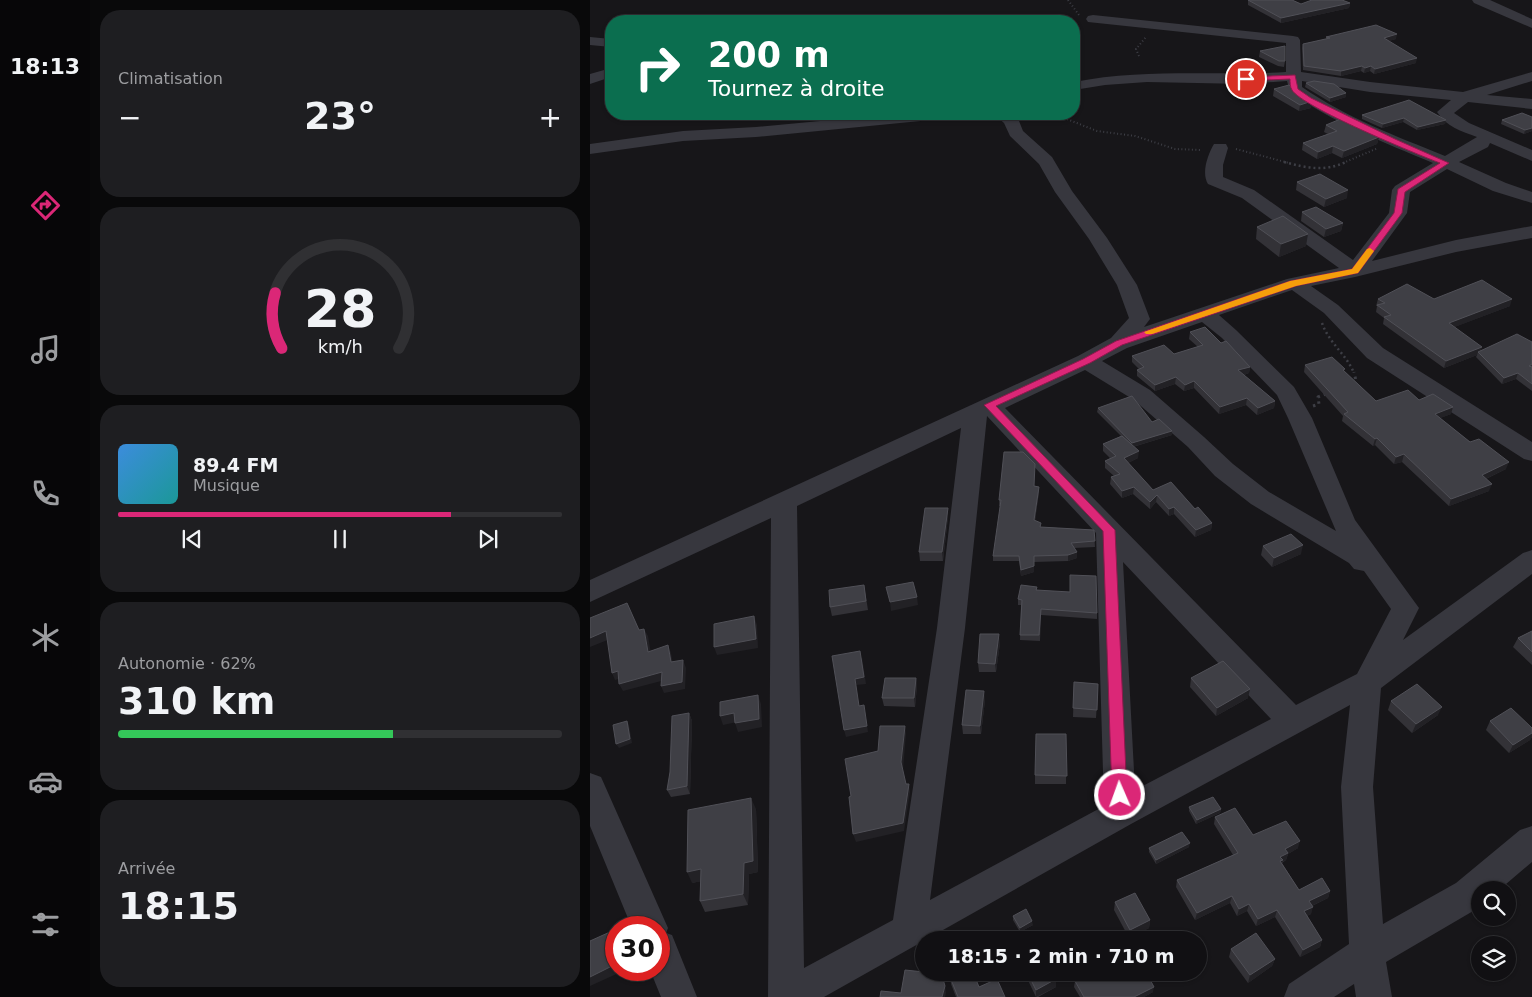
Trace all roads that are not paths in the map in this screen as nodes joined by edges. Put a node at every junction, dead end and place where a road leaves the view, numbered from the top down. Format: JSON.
{"nodes":[{"id":1,"x":1479,"y":0,"type":"edge"},
{"id":2,"x":1112,"y":10,"type":"dead end"},
{"id":3,"x":1532,"y":24,"type":"edge"},
{"id":4,"x":590,"y":41,"type":"edge"},
{"id":5,"x":605,"y":42,"type":"edge"},
{"id":6,"x":605,"y":74,"type":"edge"},
{"id":7,"x":1293,"y":76,"type":"junction"},
{"id":8,"x":1532,"y":77,"type":"edge"},
{"id":9,"x":590,"y":79,"type":"edge"},
{"id":10,"x":1080,"y":85,"type":"edge"},
{"id":11,"x":1466,"y":96,"type":"junction"},
{"id":12,"x":1530,"y":105,"type":"edge"},
{"id":13,"x":879,"y":120,"type":"edge"},
{"id":14,"x":1010,"y":120,"type":"edge"},
{"id":15,"x":1487,"y":134,"type":"junction"},
{"id":16,"x":1220,"y":148,"type":"dead end"},
{"id":17,"x":590,"y":149,"type":"edge"},
{"id":18,"x":1532,"y":156,"type":"edge"},
{"id":19,"x":1446,"y":163,"type":"junction"},
{"id":20,"x":1532,"y":198,"type":"edge"},
{"id":21,"x":1532,"y":232,"type":"edge"},
{"id":22,"x":1355,"y":271,"type":"junction"},
{"id":23,"x":1294,"y":283,"type":"junction"},
{"id":24,"x":1204,"y":313,"type":"junction"},
{"id":25,"x":1119,"y":343,"type":"junction"},
{"id":26,"x":1086,"y":361,"type":"junction"},
{"id":27,"x":982,"y":408,"type":"junction"},
{"id":28,"x":1532,"y":453,"type":"edge"},
{"id":29,"x":784,"y":501,"type":"junction"},
{"id":30,"x":1109,"y":530,"type":"junction"},
{"id":31,"x":1532,"y":560,"type":"edge"},
{"id":32,"x":590,"y":592,"type":"edge"},
{"id":33,"x":1405,"y":608,"type":"junction"},
{"id":34,"x":1367,"y":682,"type":"junction"},
{"id":35,"x":1292,"y":721,"type":"junction"},
{"id":36,"x":590,"y":787,"type":"edge"},
{"id":37,"x":1120,"y":814,"type":"junction"},
{"id":38,"x":1532,"y":841,"type":"edge"},
{"id":39,"x":645,"y":916,"type":"edge"},
{"id":40,"x":909,"y":930,"type":"junction"},
{"id":41,"x":1368,"y":953,"type":"junction"},
{"id":42,"x":670,"y":975,"type":"edge"},
{"id":43,"x":679,"y":997,"type":"edge"},
{"id":44,"x":787,"y":997,"type":"edge"},
{"id":45,"x":1302,"y":997,"type":"edge"},
{"id":46,"x":1374,"y":997,"type":"edge"}],
"edges":[{"from":1,"to":3,"type":"street"},
{"from":2,"to":7,"type":"street"},
{"from":4,"to":5,"type":"street"},
{"from":6,"to":9,"type":"street"},
{"from":7,"to":10,"type":"street"},
{"from":7,"to":11,"type":"street"},
{"from":7,"to":19,"type":"street"},
{"from":8,"to":11,"type":"street"},
{"from":8,"to":12,"type":"street"},
{"from":11,"to":12,"type":"street"},
{"from":11,"to":15,"type":"street"},
{"from":13,"to":17,"type":"street"},
{"from":14,"to":25,"type":"street"},
{"from":15,"to":18,"type":"street"},
{"from":15,"to":19,"type":"street"},
{"from":16,"to":22,"type":"street"},
{"from":19,"to":20,"type":"street"},
{"from":19,"to":22,"type":"street"},
{"from":21,"to":22,"type":"street"},
{"from":22,"to":23,"type":"street"},
{"from":23,"to":24,"type":"street"},
{"from":23,"to":28,"type":"street"},
{"from":24,"to":25,"type":"street"},
{"from":24,"to":33,"type":"street"},
{"from":25,"to":26,"type":"street"},
{"from":26,"to":27,"type":"street"},
{"from":26,"to":33,"type":"street"},
{"from":27,"to":29,"type":"street"},
{"from":27,"to":30,"type":"street"},
{"from":27,"to":40,"type":"street"},
{"from":29,"to":32,"type":"street"},
{"from":29,"to":44,"type":"street"},
{"from":30,"to":35,"type":"street"},
{"from":30,"to":37,"type":"street"},
{"from":31,"to":34,"type":"street"},
{"from":33,"to":34,"type":"street"},
{"from":34,"to":35,"type":"street"},
{"from":34,"to":41,"type":"street"},
{"from":35,"to":37,"type":"street"},
{"from":36,"to":39,"type":"street"},
{"from":37,"to":40,"type":"street"},
{"from":38,"to":41,"type":"street"},
{"from":40,"to":44,"type":"street"},
{"from":41,"to":45,"type":"street"},
{"from":41,"to":46,"type":"street"},
{"from":42,"to":43,"type":"street"}]}
